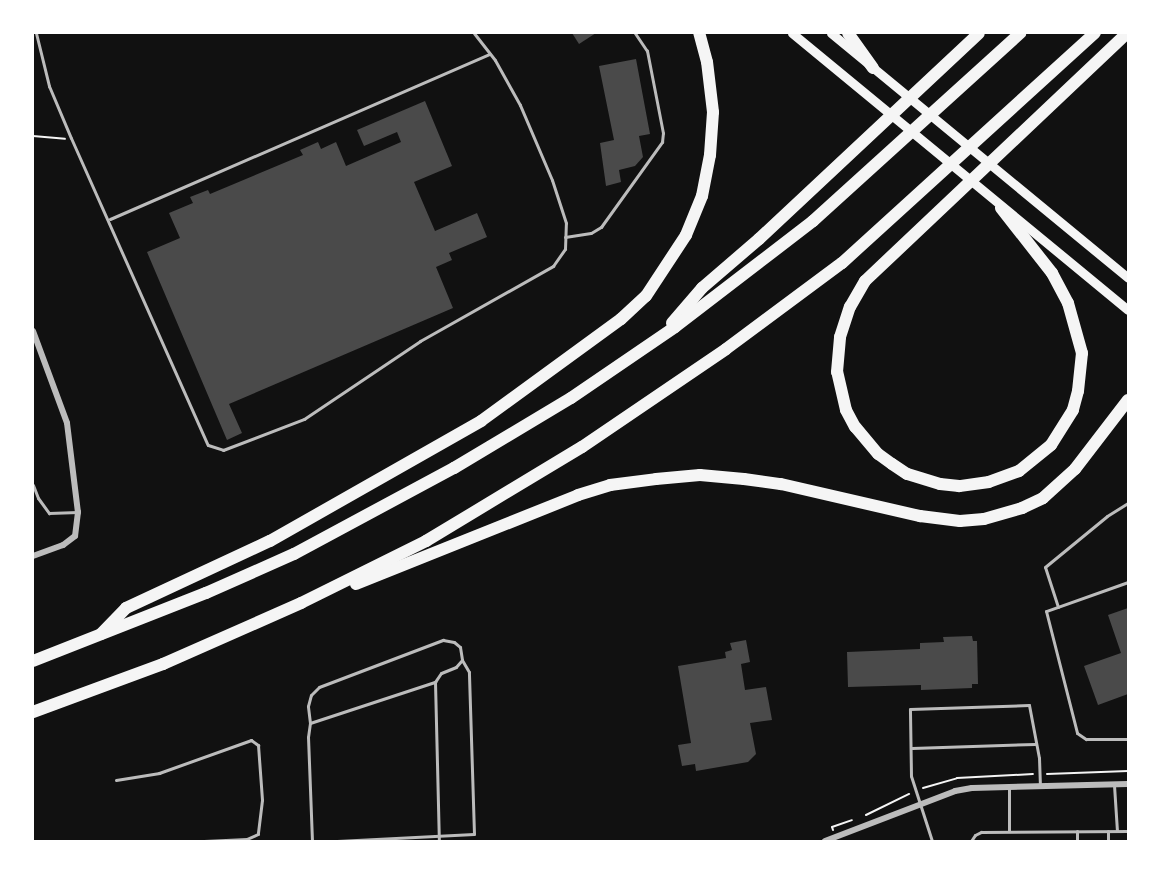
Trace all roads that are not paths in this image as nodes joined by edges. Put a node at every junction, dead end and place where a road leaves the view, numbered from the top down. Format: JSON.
{"nodes":[{"id":1,"x":36,"y":33,"type":"edge"},
{"id":2,"x":474,"y":33,"type":"edge"},
{"id":3,"x":635,"y":33,"type":"edge"},
{"id":4,"x":699,"y":33,"type":"edge"},
{"id":5,"x":792,"y":33,"type":"edge"},
{"id":6,"x":831,"y":33,"type":"edge"},
{"id":7,"x":848,"y":33,"type":"edge"},
{"id":8,"x":980,"y":33,"type":"edge"},
{"id":9,"x":1020,"y":33,"type":"edge"},
{"id":10,"x":1095,"y":33,"type":"edge"},
{"id":11,"x":1127,"y":33,"type":"edge"},
{"id":12,"x":490,"y":54,"type":"junction"},
{"id":13,"x":873,"y":68,"type":"junction"},
{"id":14,"x":1001,"y":208,"type":"junction"},
{"id":15,"x":109,"y":220,"type":"junction"},
{"id":16,"x":565,"y":237,"type":"junction"},
{"id":17,"x":1128,"y":278,"type":"edge"},
{"id":18,"x":1128,"y":310,"type":"edge"},
{"id":19,"x":33,"y":331,"type":"edge"},
{"id":20,"x":657,"y":340,"type":"junction"},
{"id":21,"x":1128,"y":400,"type":"edge"},
{"id":22,"x":33,"y":485,"type":"edge"},
{"id":23,"x":1128,"y":503,"type":"edge"},
{"id":24,"x":78,"y":512,"type":"junction"},
{"id":25,"x":33,"y":556,"type":"edge"},
{"id":26,"x":1128,"y":582,"type":"edge"},
{"id":27,"x":301,"y":603,"type":"junction"},
{"id":28,"x":1058,"y":607,"type":"junction"},
{"id":29,"x":98,"y":636,"type":"junction"},
{"id":30,"x":462,"y":660,"type":"junction"},
{"id":31,"x":33,"y":661,"type":"edge"},
{"id":32,"x":435,"y":681,"type":"junction"},
{"id":33,"x":33,"y":712,"type":"edge"},
{"id":34,"x":310,"y":723,"type":"junction"},
{"id":35,"x":1128,"y":739,"type":"edge"},
{"id":36,"x":1035,"y":744,"type":"junction"},
{"id":37,"x":912,"y":748,"type":"junction"},
{"id":38,"x":116,"y":780,"type":"dead end"},
{"id":39,"x":1128,"y":784,"type":"edge"},
{"id":40,"x":1114,"y":785,"type":"junction"},
{"id":41,"x":1040,"y":786,"type":"junction"},
{"id":42,"x":1009,"y":787,"type":"junction"},
{"id":43,"x":920,"y":803,"type":"junction"},
{"id":44,"x":1009,"y":831,"type":"junction"},
{"id":45,"x":1077,"y":831,"type":"junction"},
{"id":46,"x":1108,"y":831,"type":"junction"},
{"id":47,"x":1117,"y":831,"type":"junction"},
{"id":48,"x":1128,"y":831,"type":"edge"},
{"id":49,"x":439,"y":839,"type":"edge"},
{"id":50,"x":204,"y":841,"type":"edge"},
{"id":51,"x":312,"y":841,"type":"edge"},
{"id":52,"x":337,"y":841,"type":"edge"},
{"id":53,"x":825,"y":841,"type":"edge"},
{"id":54,"x":932,"y":841,"type":"edge"},
{"id":55,"x":971,"y":841,"type":"edge"},
{"id":56,"x":1077,"y":841,"type":"edge"},
{"id":57,"x":1108,"y":841,"type":"edge"}],
"edges":[{"from":1,"to":15,"type":"lane"},
{"from":2,"to":12,"type":"lane"},
{"from":3,"to":16,"type":"lane"},
{"from":4,"to":29,"type":"highway"},
{"from":5,"to":14,"type":"main road"},
{"from":6,"to":13,"type":"main road"},
{"from":7,"to":13,"type":"highway"},
{"from":8,"to":20,"type":"highway"},
{"from":9,"to":20,"type":"highway"},
{"from":10,"to":27,"type":"highway"},
{"from":11,"to":14,"type":"highway"},
{"from":12,"to":15,"type":"lane"},
{"from":12,"to":16,"type":"lane"},
{"from":13,"to":17,"type":"main road"},
{"from":14,"to":18,"type":"main road"},
{"from":15,"to":16,"type":"lane"},
{"from":19,"to":24,"type":"street"},
{"from":20,"to":29,"type":"highway"},
{"from":21,"to":27,"type":"highway"},
{"from":22,"to":24,"type":"lane"},
{"from":23,"to":28,"type":"lane"},
{"from":24,"to":25,"type":"street"},
{"from":26,"to":28,"type":"lane"},
{"from":27,"to":33,"type":"highway"},
{"from":28,"to":35,"type":"lane"},
{"from":29,"to":31,"type":"highway"},
{"from":30,"to":32,"type":"lane"},
{"from":30,"to":34,"type":"lane"},
{"from":30,"to":49,"type":"lane"},
{"from":32,"to":34,"type":"lane"},
{"from":32,"to":49,"type":"lane"},
{"from":34,"to":51,"type":"lane"},
{"from":36,"to":37,"type":"lane"},
{"from":36,"to":37,"type":"lane"},
{"from":36,"to":41,"type":"lane"},
{"from":37,"to":43,"type":"lane"},
{"from":38,"to":50,"type":"lane"},
{"from":39,"to":40,"type":"street"},
{"from":40,"to":41,"type":"street"},
{"from":40,"to":47,"type":"lane"},
{"from":41,"to":42,"type":"street"},
{"from":42,"to":43,"type":"street"},
{"from":42,"to":44,"type":"lane"},
{"from":43,"to":53,"type":"street"},
{"from":43,"to":54,"type":"lane"},
{"from":44,"to":45,"type":"lane"},
{"from":44,"to":55,"type":"lane"},
{"from":45,"to":46,"type":"lane"},
{"from":45,"to":56,"type":"lane"},
{"from":46,"to":47,"type":"lane"},
{"from":46,"to":57,"type":"lane"},
{"from":47,"to":48,"type":"lane"},
{"from":49,"to":52,"type":"lane"}]}
